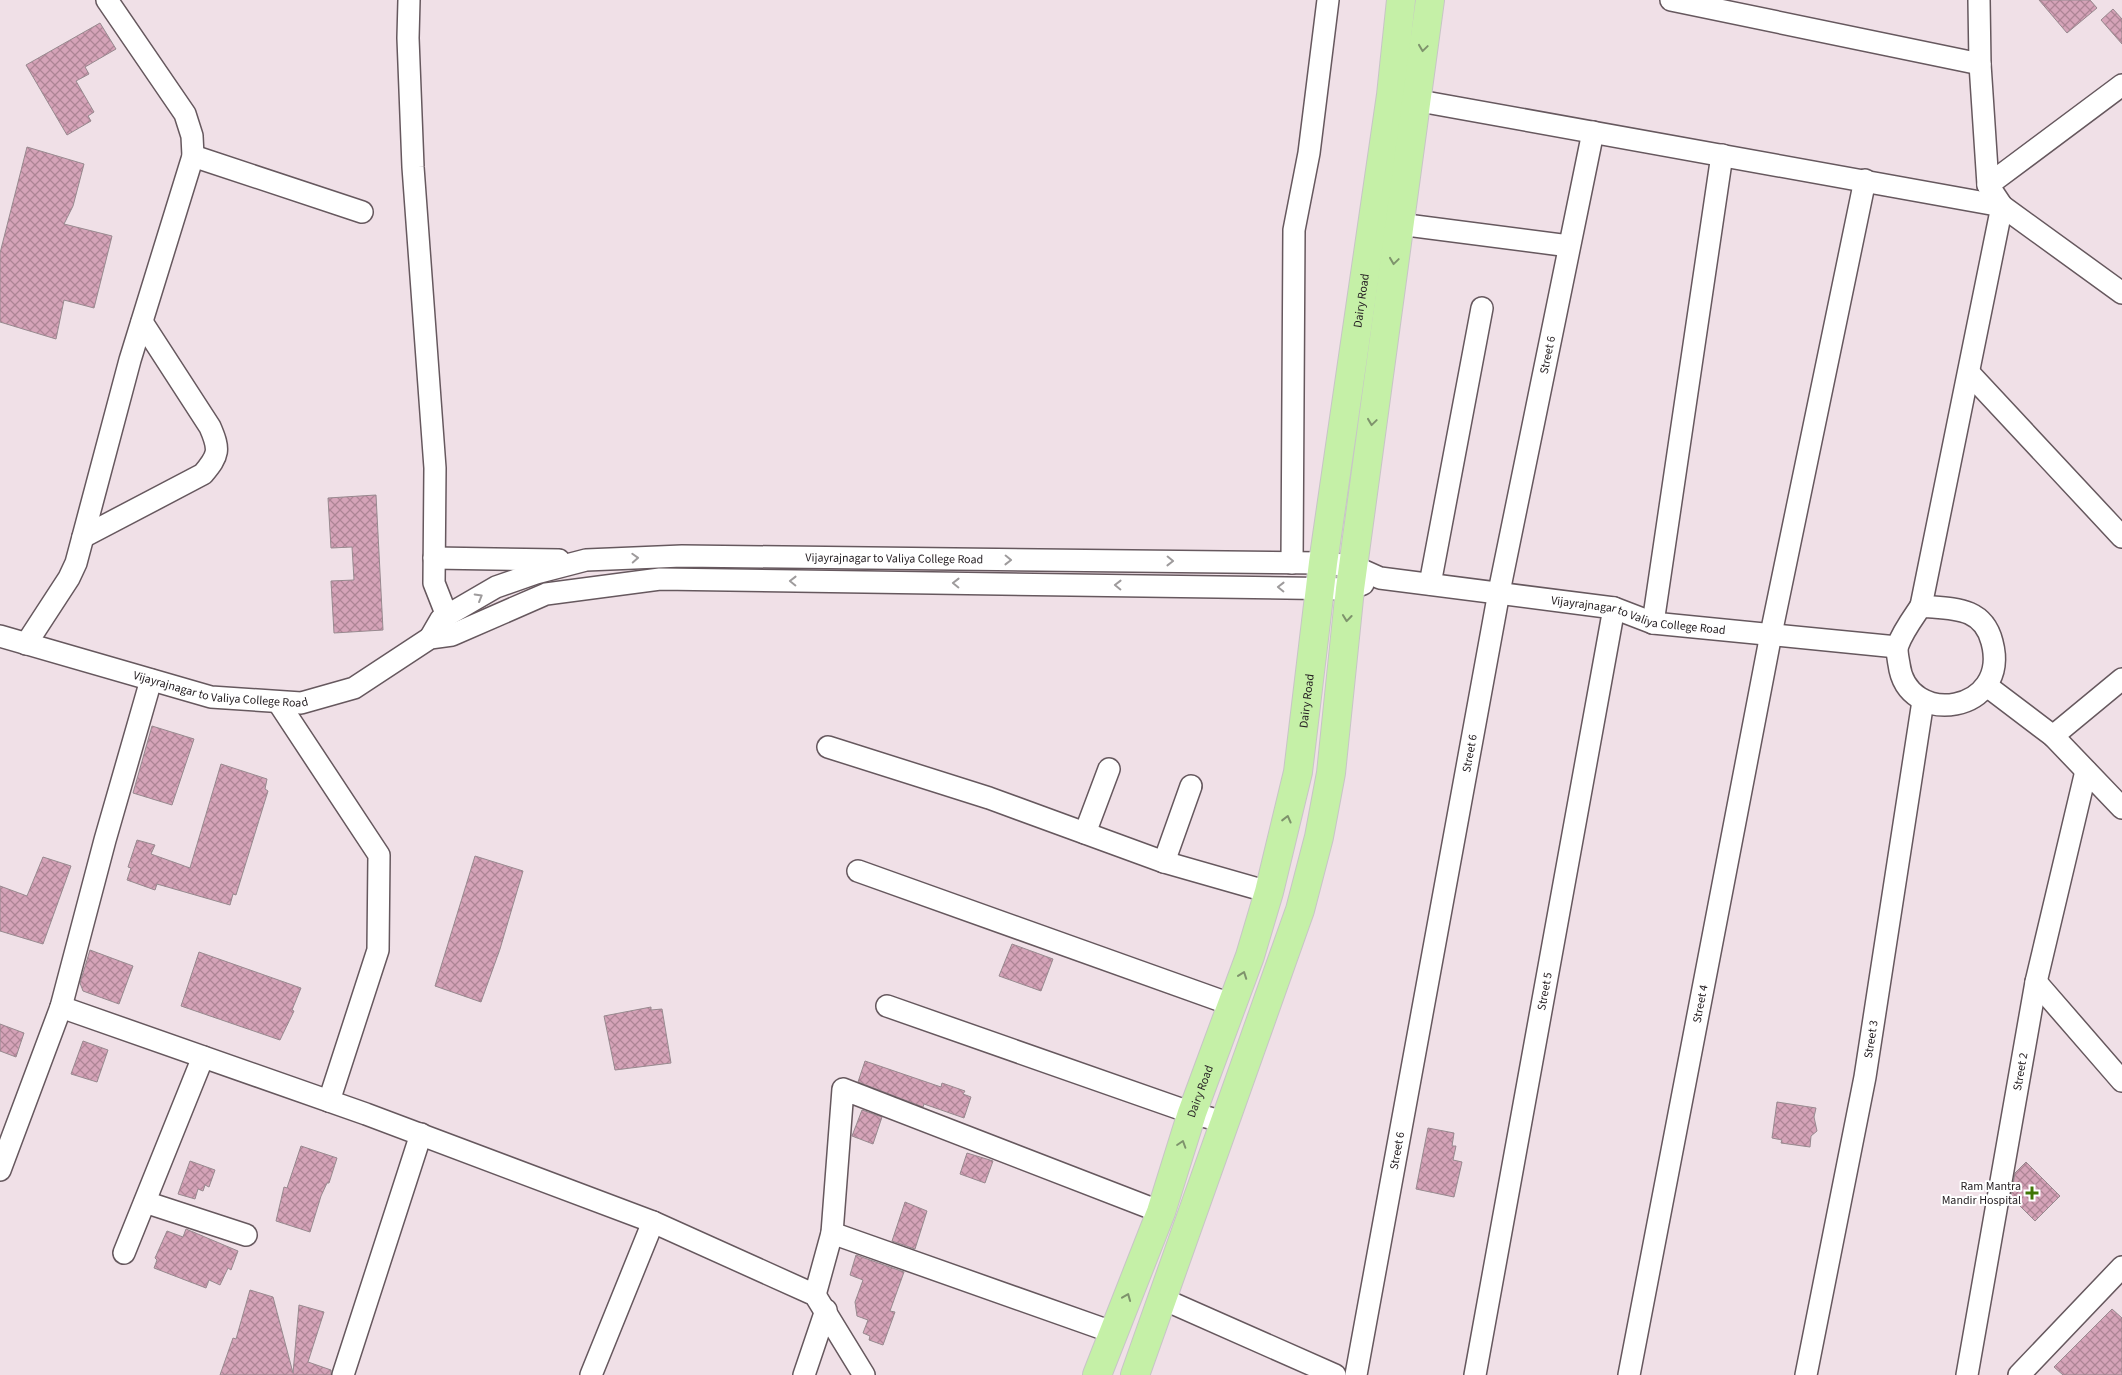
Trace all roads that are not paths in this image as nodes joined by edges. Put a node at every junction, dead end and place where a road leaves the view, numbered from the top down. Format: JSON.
{"nodes":[{"id":1,"x":107,"y":0,"type":"edge"},
{"id":2,"x":409,"y":0,"type":"edge"},
{"id":3,"x":1328,"y":0,"type":"edge"},
{"id":4,"x":1401,"y":0,"type":"edge"},
{"id":5,"x":1430,"y":0,"type":"edge"},
{"id":6,"x":1671,"y":0,"type":"edge"},
{"id":7,"x":1979,"y":0,"type":"edge"},
{"id":8,"x":1980,"y":64,"type":"junction"},
{"id":9,"x":2122,"y":85,"type":"edge"},
{"id":10,"x":1403,"y":98,"type":"junction"},
{"id":11,"x":1593,"y":132,"type":"junction"},
{"id":12,"x":1722,"y":155,"type":"junction"},
{"id":13,"x":193,"y":156,"type":"junction"},
{"id":14,"x":1865,"y":180,"type":"junction"},
{"id":15,"x":1988,"y":185,"type":"junction"},
{"id":16,"x":2002,"y":206,"type":"junction"},
{"id":17,"x":362,"y":212,"type":"dead end"},
{"id":18,"x":1399,"y":224,"type":"junction"},
{"id":19,"x":1569,"y":246,"type":"junction"},
{"id":20,"x":2121,"y":289,"type":"edge"},
{"id":21,"x":1482,"y":308,"type":"dead end"},
{"id":22,"x":142,"y":322,"type":"junction"},
{"id":23,"x":1968,"y":374,"type":"junction"},
{"id":24,"x":83,"y":537,"type":"junction"},
{"id":25,"x":2122,"y":537,"type":"edge"},
{"id":26,"x":434,"y":558,"type":"junction"},
{"id":27,"x":586,"y":560,"type":"junction"},
{"id":28,"x":1292,"y":563,"type":"junction"},
{"id":29,"x":1321,"y":575,"type":"junction"},
{"id":30,"x":1351,"y":578,"type":"junction"},
{"id":31,"x":1430,"y":584,"type":"junction"},
{"id":32,"x":1499,"y":592,"type":"junction"},
{"id":33,"x":1922,"y":606,"type":"junction"},
{"id":34,"x":1614,"y":608,"type":"junction"},
{"id":35,"x":447,"y":616,"type":"junction"},
{"id":36,"x":1653,"y":623,"type":"junction"},
{"id":37,"x":1771,"y":634,"type":"junction"},
{"id":38,"x":0,"y":636,"type":"edge"},
{"id":39,"x":430,"y":638,"type":"junction"},
{"id":40,"x":26,"y":644,"type":"junction"},
{"id":41,"x":1897,"y":647,"type":"junction"},
{"id":42,"x":2122,"y":679,"type":"edge"},
{"id":43,"x":151,"y":680,"type":"junction"},
{"id":44,"x":1987,"y":686,"type":"junction"},
{"id":45,"x":1923,"y":701,"type":"junction"},
{"id":46,"x":278,"y":702,"type":"junction"},
{"id":47,"x":2053,"y":736,"type":"junction"},
{"id":48,"x":828,"y":747,"type":"dead end"},
{"id":49,"x":1109,"y":769,"type":"dead end"},
{"id":50,"x":2086,"y":771,"type":"junction"},
{"id":51,"x":1190,"y":786,"type":"dead end"},
{"id":52,"x":2122,"y":808,"type":"edge"},
{"id":53,"x":1085,"y":833,"type":"junction"},
{"id":54,"x":1164,"y":862,"type":"junction"},
{"id":55,"x":858,"y":871,"type":"dead end"},
{"id":56,"x":1269,"y":892,"type":"junction"},
{"id":57,"x":2036,"y":982,"type":"junction"},
{"id":58,"x":1233,"y":1005,"type":"junction"},
{"id":59,"x":887,"y":1006,"type":"dead end"},
{"id":60,"x":61,"y":1007,"type":"junction"},
{"id":61,"x":203,"y":1057,"type":"junction"},
{"id":62,"x":2122,"y":1081,"type":"edge"},
{"id":63,"x":329,"y":1101,"type":"junction"},
{"id":64,"x":1192,"y":1113,"type":"junction"},
{"id":65,"x":1224,"y":1122,"type":"junction"},
{"id":66,"x":6,"y":1133,"type":"edge"},
{"id":67,"x":421,"y":1134,"type":"junction"},
{"id":68,"x":0,"y":1170,"type":"edge"},
{"id":69,"x":145,"y":1202,"type":"junction"},
{"id":70,"x":1161,"y":1212,"type":"junction"},
{"id":71,"x":653,"y":1222,"type":"junction"},
{"id":72,"x":832,"y":1234,"type":"junction"},
{"id":73,"x":246,"y":1235,"type":"dead end"},
{"id":74,"x":124,"y":1252,"type":"dead end"},
{"id":75,"x":2122,"y":1267,"type":"edge"},
{"id":76,"x":1163,"y":1299,"type":"junction"},
{"id":77,"x":820,"y":1302,"type":"junction"},
{"id":78,"x":1112,"y":1332,"type":"junction"},
{"id":79,"x":343,"y":1375,"type":"edge"},
{"id":80,"x":591,"y":1375,"type":"edge"},
{"id":81,"x":804,"y":1375,"type":"edge"},
{"id":82,"x":864,"y":1375,"type":"edge"},
{"id":83,"x":1097,"y":1375,"type":"edge"},
{"id":84,"x":1135,"y":1375,"type":"edge"},
{"id":85,"x":1335,"y":1375,"type":"edge"},
{"id":86,"x":1356,"y":1375,"type":"edge"},
{"id":87,"x":1476,"y":1375,"type":"edge"},
{"id":88,"x":1629,"y":1375,"type":"edge"},
{"id":89,"x":1806,"y":1375,"type":"edge"},
{"id":90,"x":1967,"y":1375,"type":"edge"},
{"id":91,"x":2019,"y":1375,"type":"edge"}],
"edges":[{"from":1,"to":13,"type":"street"},
{"from":2,"to":26,"type":"street"},
{"from":3,"to":28,"type":"street"},
{"from":4,"to":10,"type":"main road","name":"Dairy Road"},
{"from":5,"to":10,"type":"main road","name":"Dairy Road","one_way":true},
{"from":6,"to":8,"type":"street"},
{"from":7,"to":8,"type":"street"},
{"from":8,"to":15,"type":"street"},
{"from":9,"to":15,"type":"street"},
{"from":10,"to":11,"type":"street"},
{"from":10,"to":18,"type":"main road","name":"Dairy Road"},
{"from":10,"to":29,"type":"main road","name":"Dairy Road"},
{"from":11,"to":12,"type":"street"},
{"from":11,"to":19,"type":"street","name":"Street 6"},
{"from":12,"to":14,"type":"street"},
{"from":12,"to":36,"type":"street"},
{"from":13,"to":17,"type":"street"},
{"from":13,"to":22,"type":"street"},
{"from":14,"to":16,"type":"street"},
{"from":14,"to":37,"type":"street","name":"Street 4"},
{"from":15,"to":16,"type":"street"},
{"from":16,"to":20,"type":"street"},
{"from":16,"to":23,"type":"street"},
{"from":18,"to":19,"type":"street"},
{"from":18,"to":30,"type":"main road","name":"Dairy Road","one_way":true},
{"from":19,"to":32,"type":"street","name":"Street 6"},
{"from":21,"to":31,"type":"street"},
{"from":22,"to":24,"type":"street"},
{"from":22,"to":24,"type":"street"},
{"from":23,"to":25,"type":"street"},
{"from":23,"to":33,"type":"street"},
{"from":24,"to":40,"type":"street"},
{"from":26,"to":27,"type":"street"},
{"from":26,"to":35,"type":"street"},
{"from":27,"to":28,"type":"street","name":"Vijayrajnagar to Valiya College Road","one_way":true},
{"from":35,"to":27,"type":"street","name":"Vijayrajnagar to Valiya College Road","one_way":true},
{"from":28,"to":29,"type":"street","name":"Vijayrajnagar to Valiya College Road"},
{"from":29,"to":30,"type":"street","name":"Vijayrajnagar to Valiya College Road"},
{"from":29,"to":39,"type":"street","name":"Vijayrajnagar to Valiya College Road","one_way":true},
{"from":56,"to":29,"type":"main road","name":"Dairy Road","one_way":true},
{"from":30,"to":31,"type":"street","name":"Vijayrajnagar to Valiya College Road"},
{"from":30,"to":65,"type":"main road","name":"Dairy Road","one_way":true},
{"from":31,"to":32,"type":"street","name":"Vijayrajnagar to Valiya College Road"},
{"from":32,"to":34,"type":"street","name":"Vijayrajnagar to Valiya College Road"},
{"from":32,"to":86,"type":"street","name":"Street 6"},
{"from":33,"to":41,"type":"street"},
{"from":33,"to":44,"type":"street"},
{"from":34,"to":36,"type":"street","name":"Vijayrajnagar to Valiya College Road"},
{"from":34,"to":87,"type":"street","name":"Street 5"},
{"from":35,"to":39,"type":"street","name":"Vijayrajnagar to Valiya College Road"},
{"from":36,"to":37,"type":"street","name":"Vijayrajnagar to Valiya College Road"},
{"from":37,"to":41,"type":"street","name":"Vijayrajnagar to Valiya College Road"},
{"from":37,"to":88,"type":"street","name":"Street 4"},
{"from":38,"to":40,"type":"street","name":"Vijayrajnagar to Valiya College Road"},
{"from":39,"to":46,"type":"street","name":"Vijayrajnagar to Valiya College Road"},
{"from":40,"to":43,"type":"street","name":"Vijayrajnagar to Valiya College Road"},
{"from":41,"to":45,"type":"street"},
{"from":42,"to":47,"type":"street"},
{"from":43,"to":46,"type":"street","name":"Vijayrajnagar to Valiya College Road"},
{"from":43,"to":60,"type":"street"},
{"from":44,"to":45,"type":"street"},
{"from":44,"to":47,"type":"street"},
{"from":45,"to":89,"type":"street","name":"Street 3"},
{"from":46,"to":63,"type":"street"},
{"from":47,"to":50,"type":"street"},
{"from":48,"to":53,"type":"street"},
{"from":49,"to":53,"type":"street"},
{"from":50,"to":52,"type":"street"},
{"from":50,"to":57,"type":"street","name":"Street 2"},
{"from":51,"to":54,"type":"street"},
{"from":53,"to":54,"type":"street"},
{"from":54,"to":56,"type":"street"},
{"from":55,"to":58,"type":"street"},
{"from":58,"to":56,"type":"main road","name":"Dairy Road","one_way":true},
{"from":57,"to":62,"type":"street"},
{"from":57,"to":90,"type":"street","name":"Street 2"},
{"from":58,"to":64,"type":"main road","name":"Dairy Road"},
{"from":59,"to":64,"type":"street"},
{"from":60,"to":61,"type":"street"},
{"from":60,"to":66,"type":"street"},
{"from":61,"to":63,"type":"street"},
{"from":61,"to":69,"type":"street"},
{"from":63,"to":67,"type":"street"},
{"from":64,"to":65,"type":"street"},
{"from":70,"to":64,"type":"main road","name":"Dairy Road","one_way":true},
{"from":65,"to":76,"type":"main road","name":"Dairy Road"},
{"from":66,"to":68,"type":"street"},
{"from":67,"to":71,"type":"street"},
{"from":67,"to":79,"type":"street"},
{"from":69,"to":73,"type":"street"},
{"from":69,"to":74,"type":"street"},
{"from":70,"to":72,"type":"street"},
{"from":78,"to":70,"type":"main road","name":"Dairy Road","one_way":true},
{"from":71,"to":77,"type":"street"},
{"from":71,"to":80,"type":"street"},
{"from":72,"to":77,"type":"street"},
{"from":72,"to":78,"type":"street"},
{"from":75,"to":91,"type":"street"},
{"from":76,"to":84,"type":"main road","name":"Dairy Road"},
{"from":76,"to":85,"type":"street"},
{"from":77,"to":81,"type":"street"},
{"from":77,"to":82,"type":"street"},
{"from":78,"to":83,"type":"main road","name":"Dairy Road"}]}
